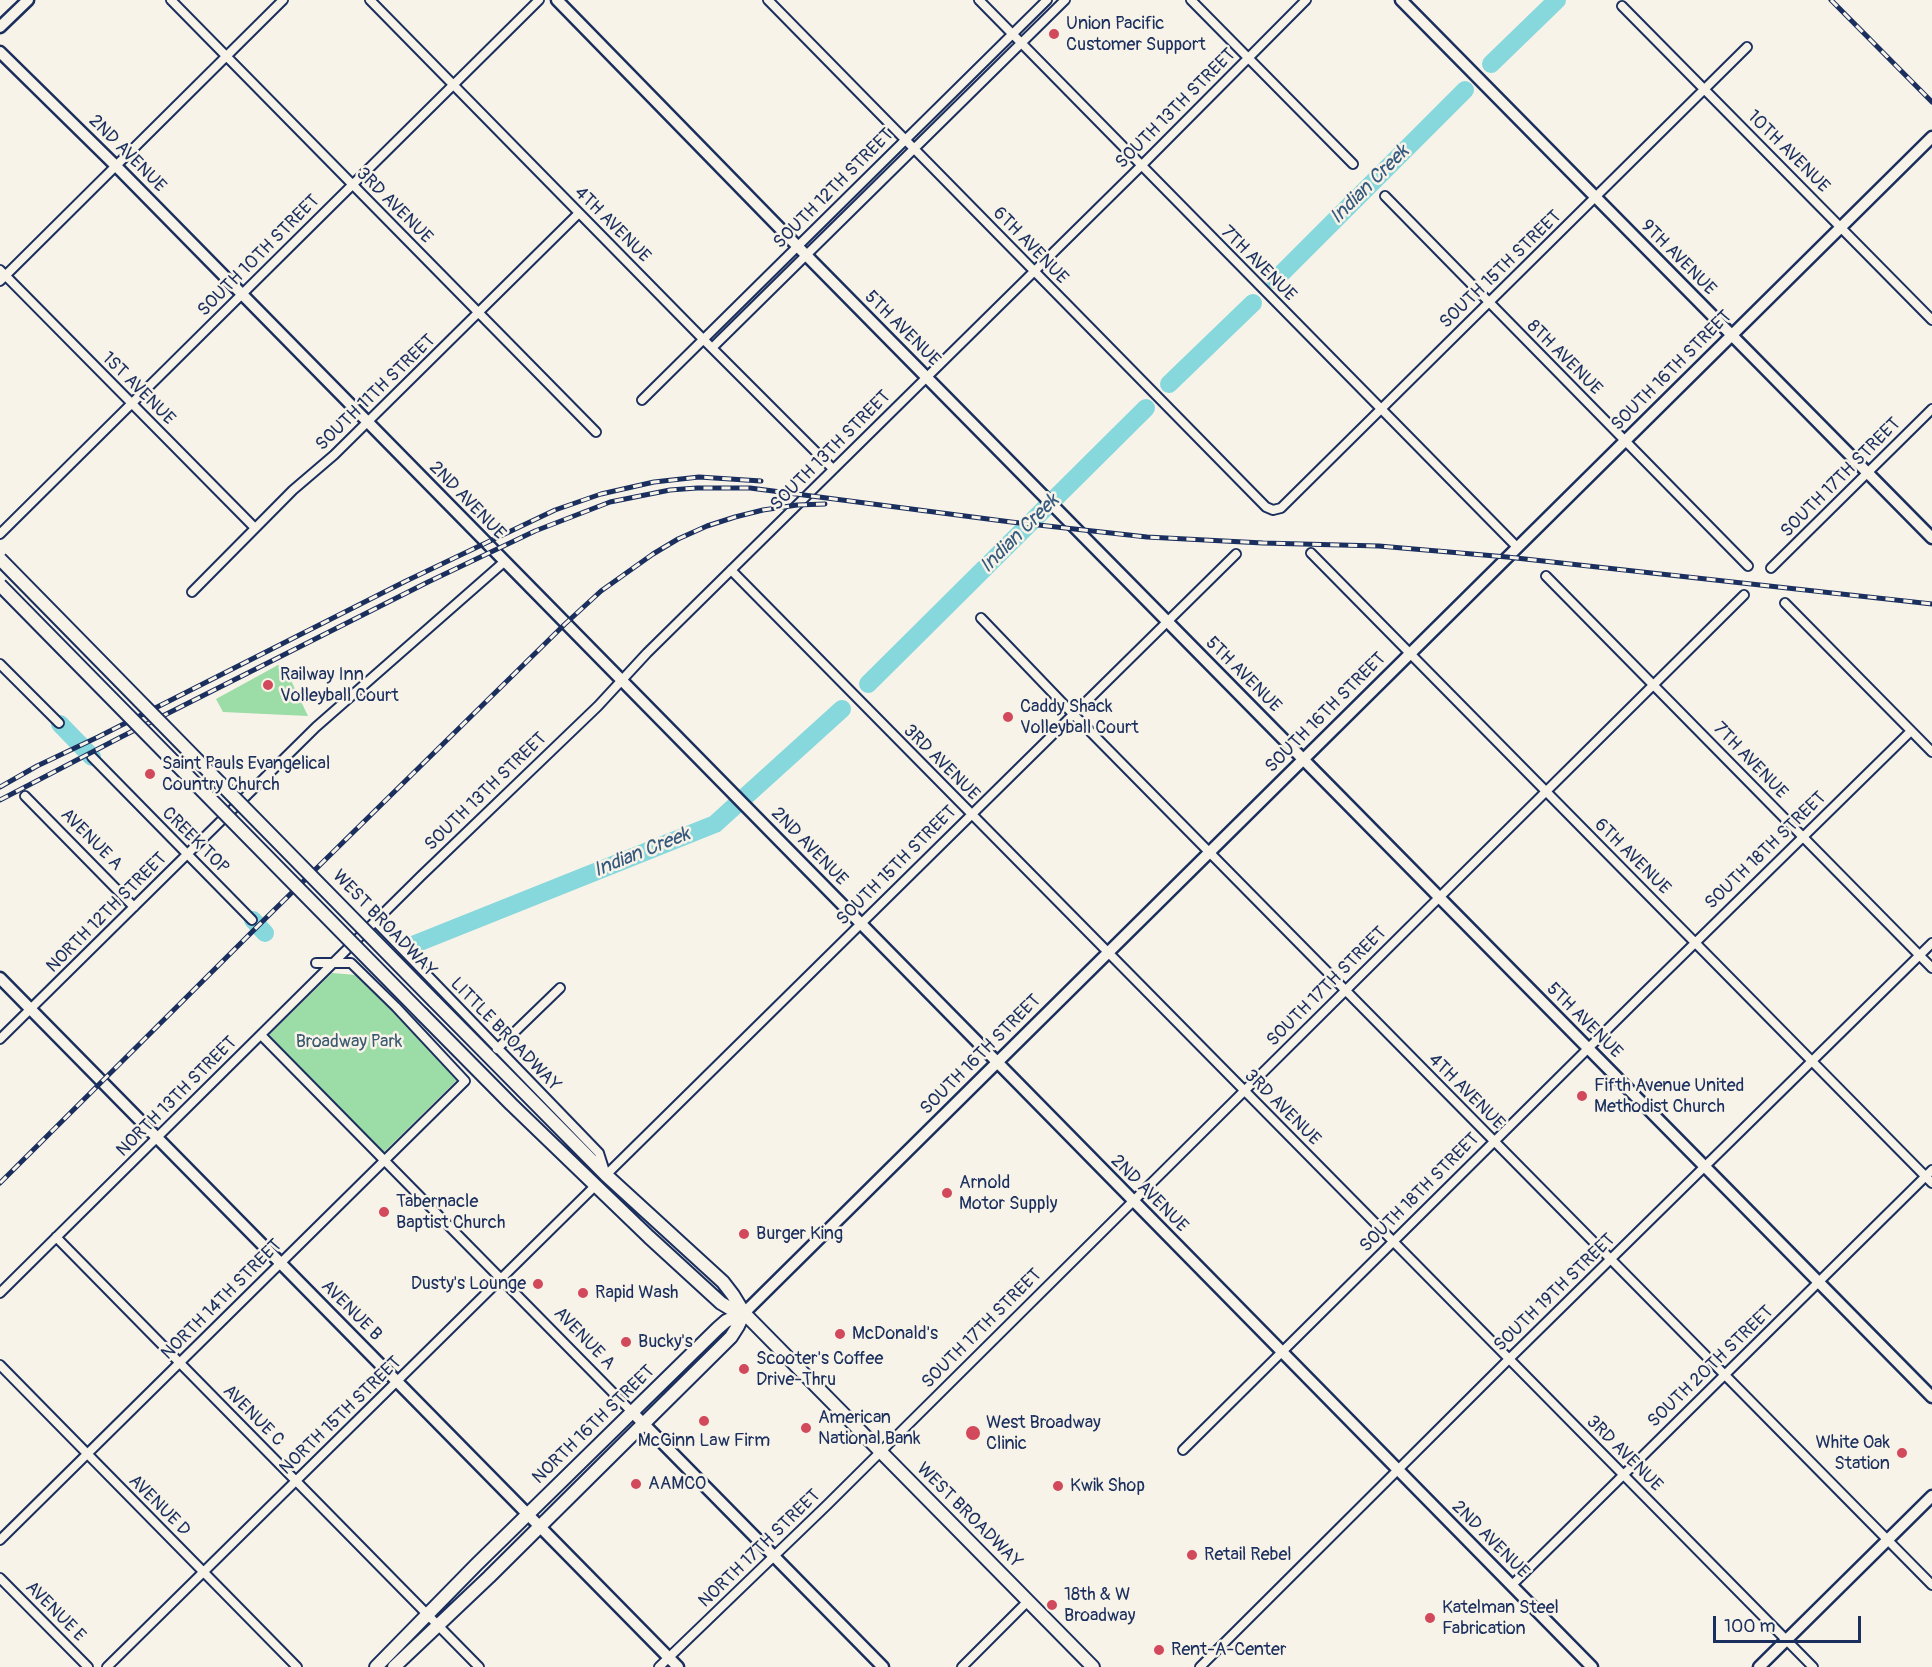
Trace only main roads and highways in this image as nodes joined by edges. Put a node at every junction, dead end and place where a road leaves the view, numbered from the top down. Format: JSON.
{"nodes":[{"id":1,"x":0,"y":559,"type":"edge"},
{"id":2,"x":0,"y":585,"type":"edge"},
{"id":3,"x":744,"y":1313,"type":"junction"},
{"id":4,"x":376,"y":1667,"type":"edge"},
{"id":5,"x":394,"y":1667,"type":"edge"},
{"id":6,"x":1093,"y":1667,"type":"edge"}],
"edges":[{"from":1,"to":3,"type":"main road","name":"WEST BROADWAY","bridge":true},
{"from":2,"to":3,"type":"main road","name":"WEST BROADWAY","bridge":true},
{"from":3,"to":4,"type":"main road","name":"NORTH 16TH STREET"},
{"from":3,"to":5,"type":"main road","name":"NORTH 16TH STREET"},
{"from":3,"to":6,"type":"main road","name":"WEST BROADWAY"}]}
